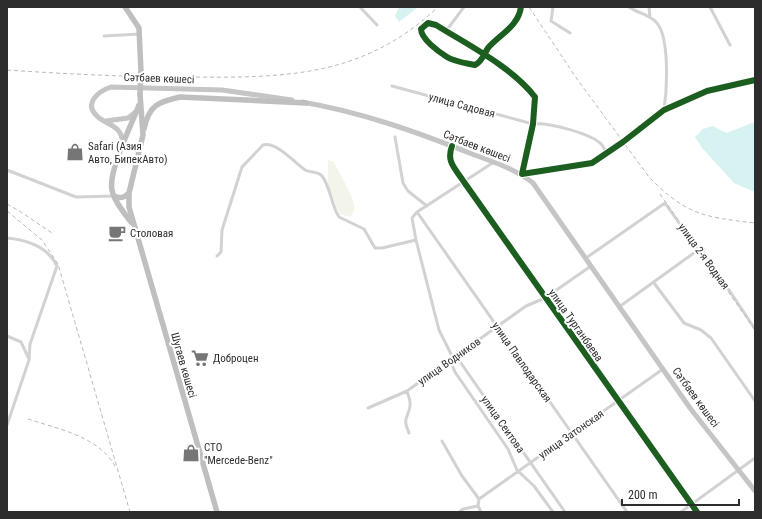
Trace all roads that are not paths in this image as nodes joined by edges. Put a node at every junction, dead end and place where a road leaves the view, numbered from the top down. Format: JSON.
{"nodes":[{"id":1,"x":125,"y":7,"type":"edge"},
{"id":2,"x":360,"y":7,"type":"edge"},
{"id":3,"x":464,"y":7,"type":"edge"},
{"id":4,"x":521,"y":7,"type":"edge"},
{"id":5,"x":553,"y":7,"type":"edge"},
{"id":6,"x":629,"y":7,"type":"edge"},
{"id":7,"x":649,"y":7,"type":"edge"},
{"id":8,"x":710,"y":7,"type":"edge"},
{"id":9,"x":650,"y":17,"type":"junction"},
{"id":10,"x":377,"y":25,"type":"dead end"},
{"id":11,"x":446,"y":31,"type":"junction"},
{"id":12,"x":570,"y":33,"type":"dead end"},
{"id":13,"x":140,"y":34,"type":"junction"},
{"id":14,"x":104,"y":36,"type":"dead end"},
{"id":15,"x":730,"y":45,"type":"dead end"},
{"id":16,"x":484,"y":55,"type":"junction"},
{"id":17,"x":755,"y":80,"type":"edge"},
{"id":18,"x":392,"y":86,"type":"dead end"},
{"id":19,"x":140,"y":101,"type":"junction"},
{"id":20,"x":306,"y":103,"type":"junction"},
{"id":21,"x":664,"y":110,"type":"junction"},
{"id":22,"x":136,"y":111,"type":"junction"},
{"id":23,"x":106,"y":121,"type":"junction"},
{"id":24,"x":533,"y":124,"type":"junction"},
{"id":25,"x":128,"y":131,"type":"junction"},
{"id":26,"x":143,"y":135,"type":"junction"},
{"id":27,"x":395,"y":137,"type":"dead end"},
{"id":28,"x":452,"y":146,"type":"junction"},
{"id":29,"x":122,"y":148,"type":"junction"},
{"id":30,"x":606,"y":154,"type":"junction"},
{"id":31,"x":494,"y":162,"type":"junction"},
{"id":32,"x":7,"y":170,"type":"edge"},
{"id":33,"x":522,"y":174,"type":"junction"},
{"id":34,"x":464,"y":182,"type":"junction"},
{"id":35,"x":128,"y":193,"type":"junction"},
{"id":36,"x":114,"y":196,"type":"junction"},
{"id":37,"x":427,"y":206,"type":"junction"},
{"id":38,"x":417,"y":212,"type":"junction"},
{"id":39,"x":132,"y":223,"type":"junction"},
{"id":40,"x":8,"y":238,"type":"edge"},
{"id":41,"x":416,"y":240,"type":"junction"},
{"id":42,"x":698,"y":250,"type":"junction"},
{"id":43,"x":217,"y":256,"type":"dead end"},
{"id":44,"x":586,"y":258,"type":"junction"},
{"id":45,"x":591,"y":266,"type":"junction"},
{"id":46,"x":654,"y":283,"type":"junction"},
{"id":47,"x":544,"y":298,"type":"junction"},
{"id":48,"x":619,"y":307,"type":"junction"},
{"id":49,"x":498,"y":327,"type":"junction"},
{"id":50,"x":755,"y":329,"type":"edge"},
{"id":51,"x":7,"y":336,"type":"edge"},
{"id":52,"x":453,"y":358,"type":"junction"},
{"id":53,"x":29,"y":360,"type":"junction"},
{"id":54,"x":663,"y":369,"type":"junction"},
{"id":55,"x":407,"y":391,"type":"junction"},
{"id":56,"x":618,"y":401,"type":"junction"},
{"id":57,"x":755,"y":401,"type":"edge"},
{"id":58,"x":368,"y":408,"type":"dead end"},
{"id":59,"x":7,"y":425,"type":"edge"},
{"id":60,"x":409,"y":433,"type":"dead end"},
{"id":61,"x":572,"y":434,"type":"junction"},
{"id":62,"x":442,"y":441,"type":"dead end"},
{"id":63,"x":755,"y":458,"type":"edge"},
{"id":64,"x":530,"y":462,"type":"junction"},
{"id":65,"x":517,"y":470,"type":"junction"},
{"id":66,"x":739,"y":470,"type":"junction"},
{"id":67,"x":755,"y":491,"type":"edge"},
{"id":68,"x":479,"y":499,"type":"junction"},
{"id":69,"x":692,"y":504,"type":"junction"},
{"id":70,"x":478,"y":506,"type":"junction"},
{"id":71,"x":217,"y":512,"type":"edge"},
{"id":72,"x":459,"y":512,"type":"edge"},
{"id":73,"x":481,"y":512,"type":"edge"},
{"id":74,"x":553,"y":512,"type":"edge"},
{"id":75,"x":565,"y":512,"type":"edge"},
{"id":76,"x":627,"y":512,"type":"edge"},
{"id":77,"x":681,"y":512,"type":"edge"},
{"id":78,"x":697,"y":512,"type":"edge"}],
"edges":[{"from":1,"to":13,"type":"highway","name":"Шугаев көшесі"},
{"from":2,"to":10,"type":"street"},
{"from":3,"to":11,"type":"street"},
{"from":4,"to":16,"type":"street"},
{"from":5,"to":12,"type":"street"},
{"from":6,"to":9,"type":"street"},
{"from":7,"to":9,"type":"street"},
{"from":8,"to":15,"type":"street"},
{"from":9,"to":21,"type":"street"},
{"from":11,"to":16,"type":"street"},
{"from":11,"to":16,"type":"street"},
{"from":13,"to":14,"type":"street"},
{"from":13,"to":19,"type":"highway","name":"Шугаев көшесі","bridge":true},
{"from":16,"to":24,"type":"street"},
{"from":17,"to":21,"type":"street"},
{"from":18,"to":24,"type":"street","name":"улица Садовая"},
{"from":19,"to":22,"type":"highway","name":"Шугаев көшесі"},
{"from":19,"to":26,"type":"highway","name":"Шугаев көшесі"},
{"from":20,"to":23,"type":"main road","name":"Сәтбаев көшесі"},
{"from":20,"to":26,"type":"highway"},
{"from":20,"to":28,"type":"main road","name":"Сәтбаев көшесі"},
{"from":21,"to":30,"type":"street"},
{"from":22,"to":23,"type":"main road"},
{"from":22,"to":25,"type":"highway","name":"Шугаев көшесі"},
{"from":23,"to":29,"type":"main road","name":"Сәтбаев көшесі"},
{"from":24,"to":30,"type":"street","name":"улица Садовая"},
{"from":24,"to":33,"type":"street"},
{"from":25,"to":26,"type":"highway"},
{"from":25,"to":29,"type":"highway"},
{"from":26,"to":35,"type":"highway","name":"Шугаев көшесі"},
{"from":27,"to":37,"type":"street"},
{"from":28,"to":31,"type":"main road","name":"Сәтбаев көшесі"},
{"from":28,"to":34,"type":"street","name":"улица Турганбаева"},
{"from":29,"to":36,"type":"highway"},
{"from":30,"to":33,"type":"street"},
{"from":31,"to":33,"type":"main road","name":"Сәтбаев көшесі"},
{"from":31,"to":34,"type":"street"},
{"from":32,"to":36,"type":"street"},
{"from":33,"to":44,"type":"main road","name":"Сәтбаев көшесі"},
{"from":34,"to":37,"type":"street"},
{"from":34,"to":47,"type":"street","name":"улица Турганбаева"},
{"from":35,"to":36,"type":"highway"},
{"from":35,"to":39,"type":"highway","name":"Шугаев көшесі"},
{"from":36,"to":39,"type":"highway","name":"Шугаев көшесі"},
{"from":37,"to":38,"type":"street"},
{"from":38,"to":41,"type":"street","name":"улица Сеитова"},
{"from":38,"to":49,"type":"street","name":"улица Павлодарская"},
{"from":39,"to":71,"type":"highway","name":"Шугаев көшесі"},
{"from":40,"to":53,"type":"street"},
{"from":41,"to":43,"type":"street"},
{"from":41,"to":52,"type":"street","name":"улица Сеитова"},
{"from":42,"to":44,"type":"street","name":"улица 2-я Водная"},
{"from":42,"to":46,"type":"street"},
{"from":42,"to":50,"type":"street","name":"улица 2-я Водная"},
{"from":44,"to":45,"type":"main road","name":"Сәтбаев көшесі"},
{"from":45,"to":47,"type":"street","name":"улица Водников"},
{"from":45,"to":48,"type":"main road","name":"Сәтбаев көшесі"},
{"from":46,"to":48,"type":"street"},
{"from":46,"to":57,"type":"street"},
{"from":47,"to":49,"type":"street","name":"улица Водников"},
{"from":47,"to":56,"type":"street","name":"улица Турганбаева"},
{"from":48,"to":54,"type":"main road","name":"Сәтбаев көшесі"},
{"from":49,"to":52,"type":"street","name":"улица Водников"},
{"from":49,"to":61,"type":"street","name":"улица Павлодарская"},
{"from":51,"to":53,"type":"street"},
{"from":52,"to":55,"type":"street","name":"улица Водников"},
{"from":52,"to":64,"type":"street","name":"улица Сеитова"},
{"from":52,"to":65,"type":"street","name":"улица Сеитова"},
{"from":53,"to":59,"type":"street"},
{"from":54,"to":56,"type":"street","name":"улица Затонская"},
{"from":54,"to":66,"type":"main road","name":"Сәтбаев көшесі"},
{"from":55,"to":58,"type":"street","name":"улица Водников"},
{"from":55,"to":60,"type":"street","name":"улица Водников"},
{"from":56,"to":61,"type":"street","name":"улица Затонская"},
{"from":56,"to":69,"type":"street","name":"улица Турганбаева"},
{"from":61,"to":64,"type":"street","name":"улица Затонская"},
{"from":61,"to":76,"type":"street","name":"улица Павлодарская"},
{"from":62,"to":68,"type":"street"},
{"from":63,"to":66,"type":"street"},
{"from":64,"to":65,"type":"street","name":"улица Затонская"},
{"from":64,"to":75,"type":"street","name":"улица Сеитова"},
{"from":65,"to":68,"type":"street","name":"улица Затонская"},
{"from":65,"to":74,"type":"street","name":"улица Сеитова"},
{"from":66,"to":67,"type":"main road","name":"Сәтбаев көшесі"},
{"from":66,"to":69,"type":"street"},
{"from":68,"to":70,"type":"street"},
{"from":69,"to":77,"type":"street"},
{"from":69,"to":78,"type":"street","name":"улица Турганбаева"},
{"from":70,"to":72,"type":"street"},
{"from":70,"to":73,"type":"street"}]}
